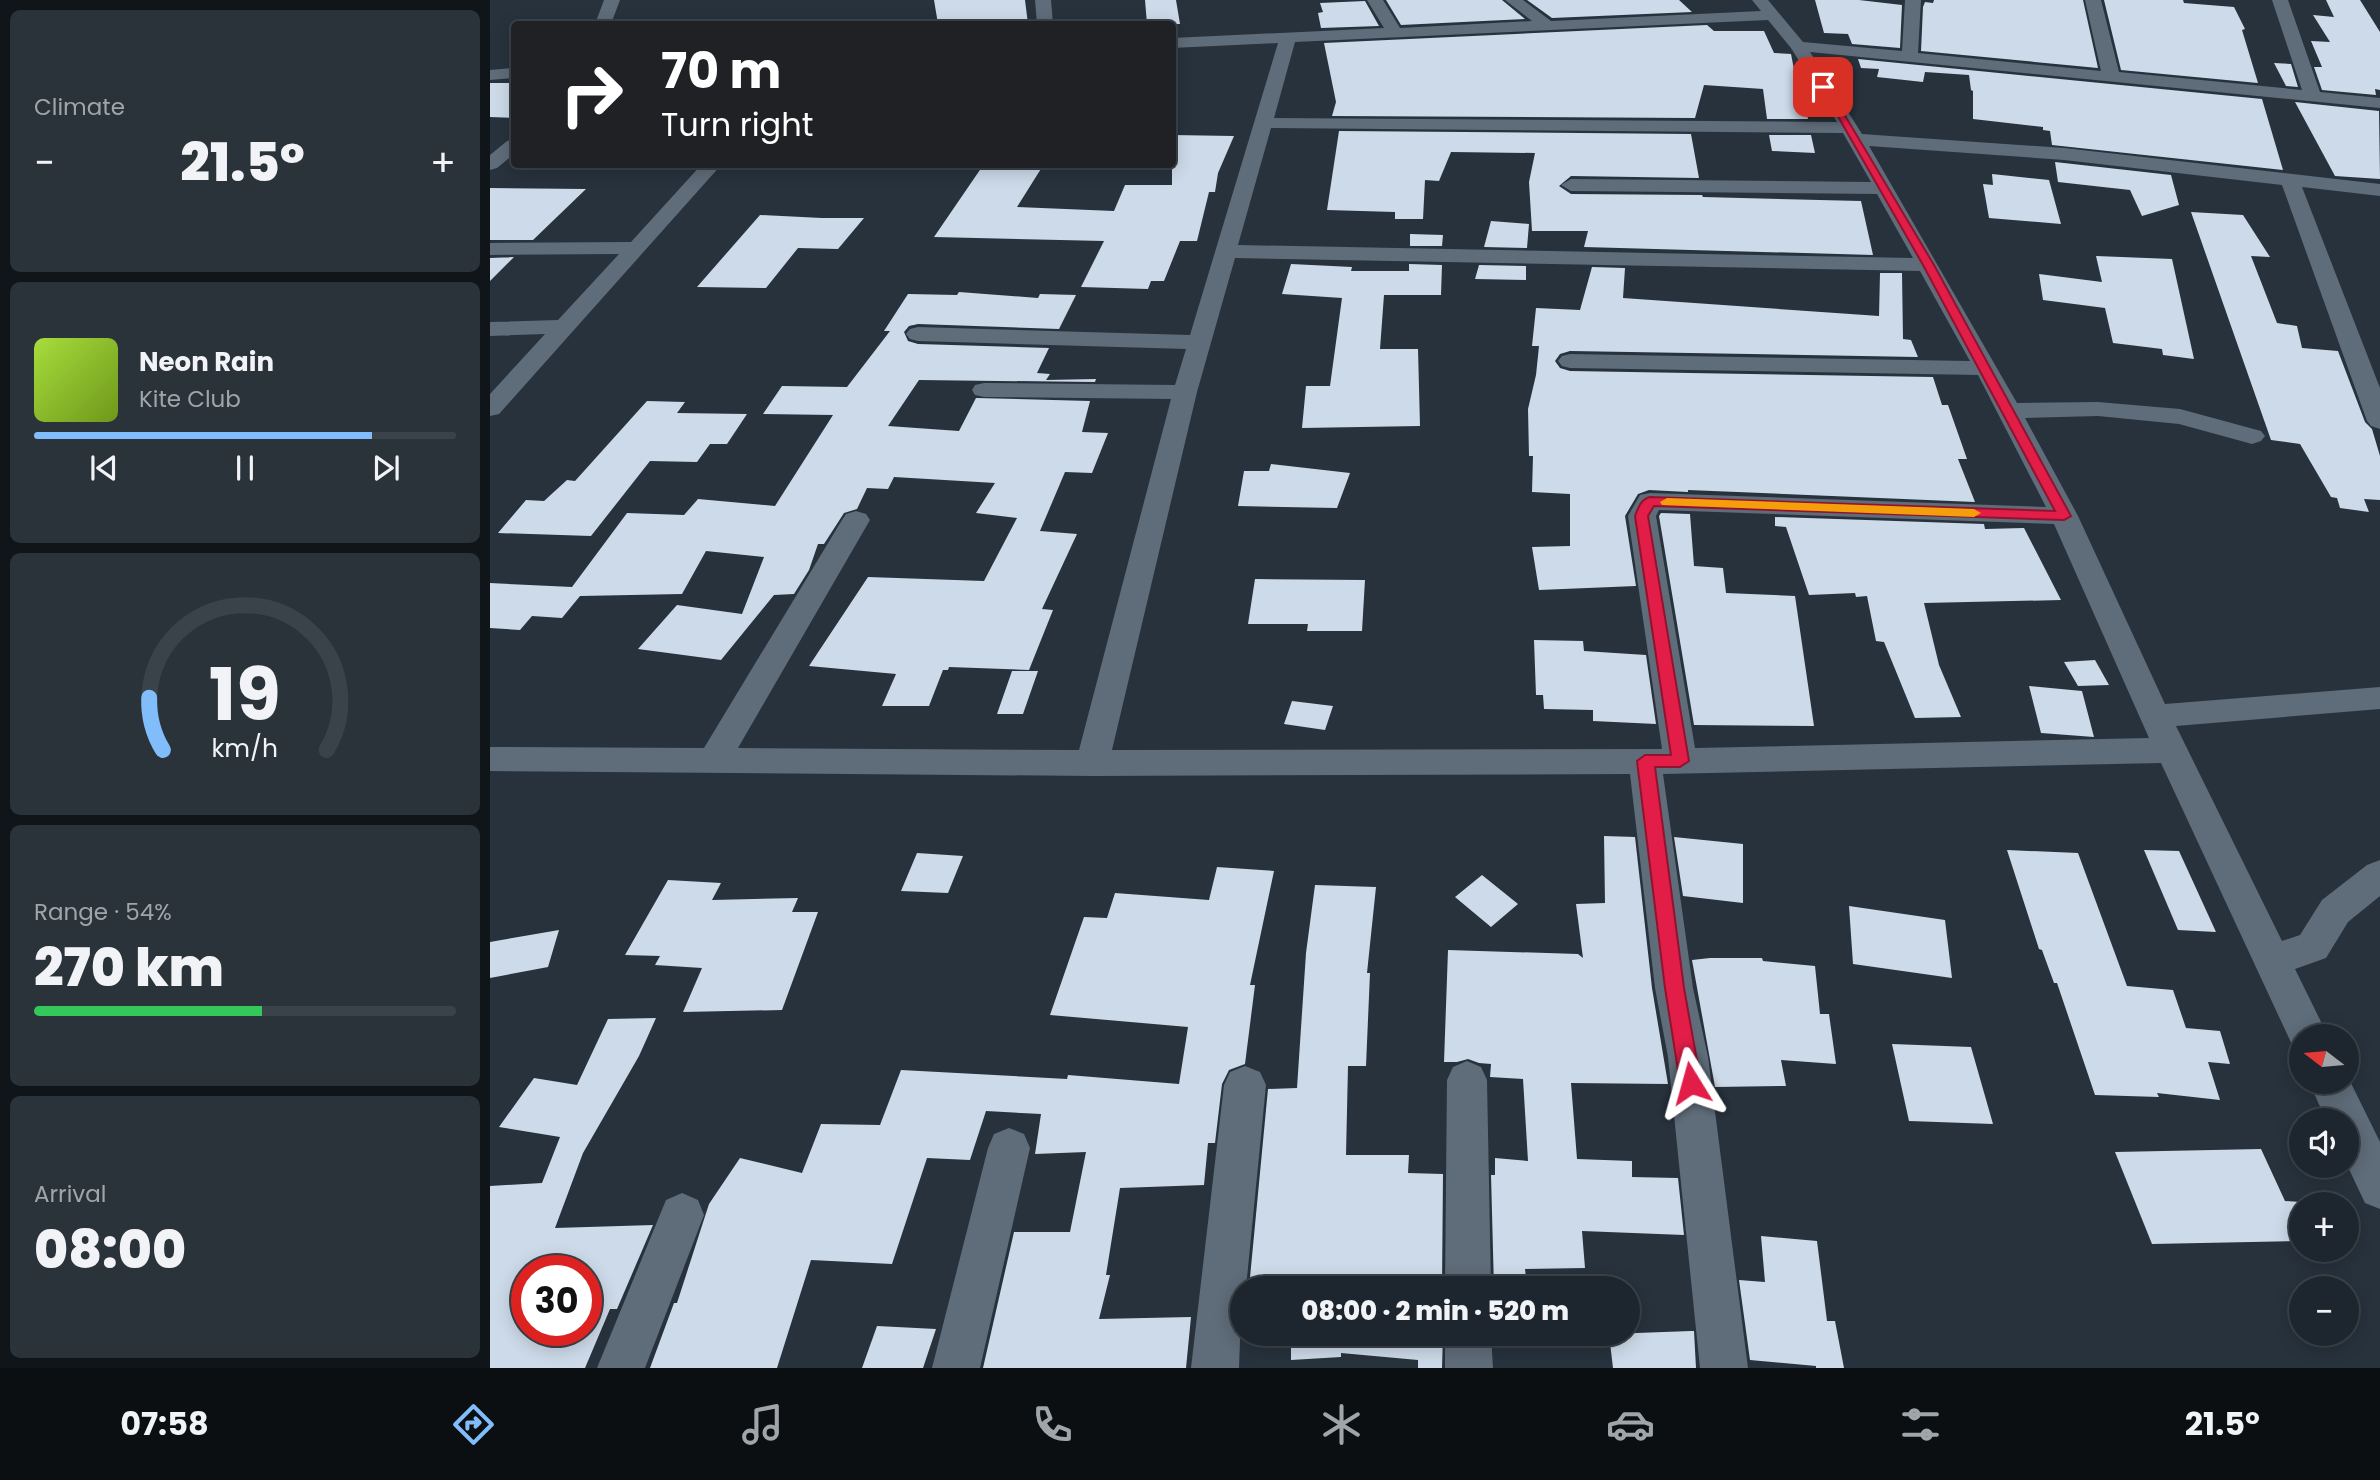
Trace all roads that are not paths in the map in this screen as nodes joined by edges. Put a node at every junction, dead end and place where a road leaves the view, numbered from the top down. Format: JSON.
{"nodes":[{"id":1,"x":612,"y":0,"type":"edge"},
{"id":2,"x":1042,"y":0,"type":"edge"},
{"id":3,"x":1375,"y":0,"type":"edge"},
{"id":4,"x":1513,"y":0,"type":"edge"},
{"id":5,"x":1760,"y":0,"type":"edge"},
{"id":6,"x":1913,"y":0,"type":"edge"},
{"id":7,"x":2093,"y":0,"type":"edge"},
{"id":8,"x":2280,"y":0,"type":"edge"},
{"id":9,"x":1773,"y":15,"type":"junction"},
{"id":10,"x":604,"y":21,"type":"edge"},
{"id":11,"x":1045,"y":21,"type":"edge"},
{"id":12,"x":1545,"y":24,"type":"junction"},
{"id":13,"x":1395,"y":33,"type":"junction"},
{"id":14,"x":1288,"y":38,"type":"junction"},
{"id":15,"x":1176,"y":43,"type":"edge"},
{"id":16,"x":1798,"y":46,"type":"junction"},
{"id":17,"x":1910,"y":57,"type":"junction"},
{"id":18,"x":511,"y":73,"type":"edge"},
{"id":19,"x":490,"y":75,"type":"edge"},
{"id":20,"x":2111,"y":76,"type":"junction"},
{"id":21,"x":2313,"y":96,"type":"junction"},
{"id":22,"x":2380,"y":103,"type":"edge"},
{"id":23,"x":1265,"y":123,"type":"junction"},
{"id":24,"x":1853,"y":133,"type":"junction"},
{"id":25,"x":511,"y":147,"type":"edge"},
{"id":26,"x":490,"y":164,"type":"edge"},
{"id":27,"x":709,"y":168,"type":"edge"},
{"id":28,"x":2290,"y":180,"type":"junction"},
{"id":29,"x":1571,"y":185,"type":"dead end"},
{"id":30,"x":1885,"y":188,"type":"junction"},
{"id":31,"x":2380,"y":190,"type":"edge"},
{"id":32,"x":634,"y":248,"type":"junction"},
{"id":33,"x":490,"y":249,"type":"edge"},
{"id":34,"x":1225,"y":251,"type":"junction"},
{"id":35,"x":1929,"y":265,"type":"junction"},
{"id":36,"x":562,"y":327,"type":"junction"},
{"id":37,"x":490,"y":329,"type":"edge"},
{"id":38,"x":918,"y":334,"type":"dead end"},
{"id":39,"x":1200,"y":342,"type":"junction"},
{"id":40,"x":1570,"y":361,"type":"dead end"},
{"id":41,"x":1986,"y":368,"type":"junction"},
{"id":42,"x":984,"y":390,"type":"dead end"},
{"id":43,"x":1185,"y":392,"type":"junction"},
{"id":44,"x":490,"y":409,"type":"edge"},
{"id":45,"x":2007,"y":411,"type":"junction"},
{"id":46,"x":2380,"y":421,"type":"edge"},
{"id":47,"x":2252,"y":436,"type":"dead end"},
{"id":48,"x":2064,"y":516,"type":"junction"},
{"id":49,"x":856,"y":520,"type":"dead end"},
{"id":50,"x":2380,"y":698,"type":"edge"},
{"id":51,"x":2155,"y":716,"type":"junction"},
{"id":52,"x":2171,"y":750,"type":"junction"},
{"id":53,"x":490,"y":759,"type":"edge"},
{"id":54,"x":1663,"y":761,"type":"junction"},
{"id":55,"x":712,"y":762,"type":"junction"},
{"id":56,"x":1092,"y":763,"type":"junction"},
{"id":57,"x":2380,"y":875,"type":"edge"},
{"id":58,"x":2272,"y":960,"type":"junction"},
{"id":59,"x":2302,"y":1024,"type":"edge"},
{"id":60,"x":1467,"y":1080,"type":"dead end"},
{"id":61,"x":1245,"y":1086,"type":"dead end"},
{"id":62,"x":2335,"y":1094,"type":"edge"},
{"id":63,"x":1009,"y":1148,"type":"dead end"},
{"id":64,"x":2380,"y":1188,"type":"edge"},
{"id":65,"x":682,"y":1215,"type":"dead end"},
{"id":66,"x":1468,"y":1276,"type":"edge"},
{"id":67,"x":1468,"y":1346,"type":"edge"},
{"id":68,"x":621,"y":1368,"type":"edge"},
{"id":69,"x":956,"y":1368,"type":"edge"},
{"id":70,"x":1215,"y":1368,"type":"edge"},
{"id":71,"x":1469,"y":1368,"type":"edge"},
{"id":72,"x":1724,"y":1368,"type":"edge"}],
"edges":[{"from":1,"to":10,"type":"street"},
{"from":2,"to":11,"type":"street"},
{"from":3,"to":13,"type":"street"},
{"from":4,"to":12,"type":"street"},
{"from":5,"to":9,"type":"street"},
{"from":6,"to":17,"type":"street"},
{"from":7,"to":20,"type":"street"},
{"from":8,"to":21,"type":"street"},
{"from":9,"to":12,"type":"street"},
{"from":9,"to":16,"type":"street"},
{"from":12,"to":13,"type":"street"},
{"from":13,"to":14,"type":"street"},
{"from":14,"to":15,"type":"street"},
{"from":14,"to":23,"type":"street"},
{"from":16,"to":17,"type":"street"},
{"from":16,"to":24,"type":"street"},
{"from":17,"to":20,"type":"street"},
{"from":18,"to":19,"type":"street"},
{"from":20,"to":21,"type":"street"},
{"from":21,"to":22,"type":"street"},
{"from":23,"to":24,"type":"street"},
{"from":23,"to":34,"type":"street"},
{"from":24,"to":28,"type":"street"},
{"from":24,"to":30,"type":"street"},
{"from":25,"to":26,"type":"street"},
{"from":27,"to":32,"type":"street"},
{"from":28,"to":31,"type":"street"},
{"from":28,"to":46,"type":"street"},
{"from":29,"to":30,"type":"street"},
{"from":30,"to":35,"type":"street"},
{"from":32,"to":33,"type":"street"},
{"from":32,"to":36,"type":"street"},
{"from":34,"to":35,"type":"street"},
{"from":34,"to":39,"type":"street"},
{"from":35,"to":41,"type":"street"},
{"from":36,"to":37,"type":"street"},
{"from":36,"to":44,"type":"street"},
{"from":38,"to":39,"type":"street"},
{"from":39,"to":43,"type":"street"},
{"from":40,"to":41,"type":"street"},
{"from":41,"to":45,"type":"street"},
{"from":42,"to":43,"type":"street"},
{"from":43,"to":56,"type":"street"},
{"from":45,"to":47,"type":"street"},
{"from":45,"to":48,"type":"street"},
{"from":48,"to":51,"type":"street"},
{"from":48,"to":54,"type":"street"},
{"from":49,"to":55,"type":"street"},
{"from":50,"to":51,"type":"street"},
{"from":51,"to":52,"type":"street"},
{"from":52,"to":54,"type":"street"},
{"from":52,"to":58,"type":"street"},
{"from":53,"to":55,"type":"street"},
{"from":54,"to":56,"type":"street"},
{"from":54,"to":72,"type":"street"},
{"from":55,"to":56,"type":"street"},
{"from":57,"to":58,"type":"street"},
{"from":58,"to":59,"type":"street"},
{"from":60,"to":66,"type":"street"},
{"from":61,"to":70,"type":"street"},
{"from":62,"to":64,"type":"street"},
{"from":63,"to":69,"type":"street"},
{"from":65,"to":68,"type":"street"},
{"from":67,"to":71,"type":"street"}]}
